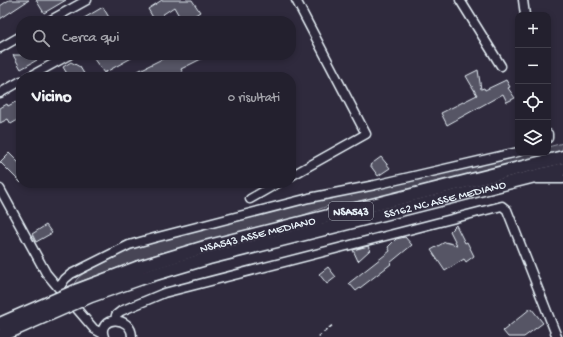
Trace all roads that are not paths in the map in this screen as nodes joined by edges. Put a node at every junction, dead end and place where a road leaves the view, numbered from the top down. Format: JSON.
{"nodes":[{"id":1,"x":87,"y":0,"type":"edge"},
{"id":2,"x":296,"y":0,"type":"edge"},
{"id":3,"x":460,"y":0,"type":"edge"},
{"id":4,"x":523,"y":0,"type":"edge"},
{"id":5,"x":525,"y":12,"type":"edge"},
{"id":6,"x":58,"y":16,"type":"edge"},
{"id":7,"x":16,"y":39,"type":"edge"},
{"id":8,"x":0,"y":48,"type":"edge"},
{"id":9,"x":60,"y":60,"type":"edge"},
{"id":10,"x":500,"y":66,"type":"dead end"},
{"id":11,"x":37,"y":72,"type":"edge"},
{"id":12,"x":16,"y":84,"type":"edge"},
{"id":13,"x":0,"y":92,"type":"edge"},
{"id":14,"x":515,"y":153,"type":"edge"},
{"id":15,"x":563,"y":157,"type":"edge"},
{"id":16,"x":563,"y":169,"type":"edge"},
{"id":17,"x":296,"y":173,"type":"edge"},
{"id":18,"x":524,"y":179,"type":"junction"},
{"id":19,"x":563,"y":179,"type":"edge"},
{"id":20,"x":269,"y":188,"type":"edge"},
{"id":21,"x":1,"y":192,"type":"edge"},
{"id":22,"x":250,"y":199,"type":"dead end"},
{"id":23,"x":140,"y":272,"type":"junction"},
{"id":24,"x":59,"y":288,"type":"junction"},
{"id":25,"x":115,"y":320,"type":"junction"},
{"id":26,"x":88,"y":322,"type":"junction"},
{"id":27,"x":0,"y":324,"type":"edge"},
{"id":28,"x":106,"y":324,"type":"junction"},
{"id":29,"x":131,"y":334,"type":"edge"},
{"id":30,"x":0,"y":336,"type":"edge"},
{"id":31,"x":103,"y":336,"type":"edge"},
{"id":32,"x":137,"y":337,"type":"edge"},
{"id":33,"x":557,"y":337,"type":"edge"}],
"edges":[{"from":1,"to":6,"type":"street"},
{"from":2,"to":17,"type":"street"},
{"from":3,"to":10,"type":"street"},
{"from":4,"to":5,"type":"street"},
{"from":7,"to":8,"type":"street"},
{"from":9,"to":11,"type":"street"},
{"from":12,"to":13,"type":"street"},
{"from":14,"to":24,"type":"street"},
{"from":15,"to":23,"type":"highway","name":"NSA543 ASSE MEDIANO","number":"NSA543"},
{"from":16,"to":18,"type":"highway","name":"SS162 NC ASSE MEDIANO"},
{"from":18,"to":19,"type":"street"},
{"from":18,"to":23,"type":"highway","name":"SS162 NC ASSE MEDIANO"},
{"from":20,"to":22,"type":"street"},
{"from":21,"to":24,"type":"street"},
{"from":23,"to":27,"type":"highway","name":"SS162 NC ASSE MEDIANO","bridge":true},
{"from":23,"to":30,"type":"highway","name":"NSA543 ASSE MEDIANO","number":"NSA543","bridge":true},
{"from":24,"to":26,"type":"street"},
{"from":25,"to":28,"type":"street"},
{"from":25,"to":29,"type":"street"},
{"from":25,"to":33,"type":"street"},
{"from":26,"to":28,"type":"street"},
{"from":26,"to":31,"type":"street"},
{"from":28,"to":31,"type":"street"},
{"from":29,"to":32,"type":"street"}]}
